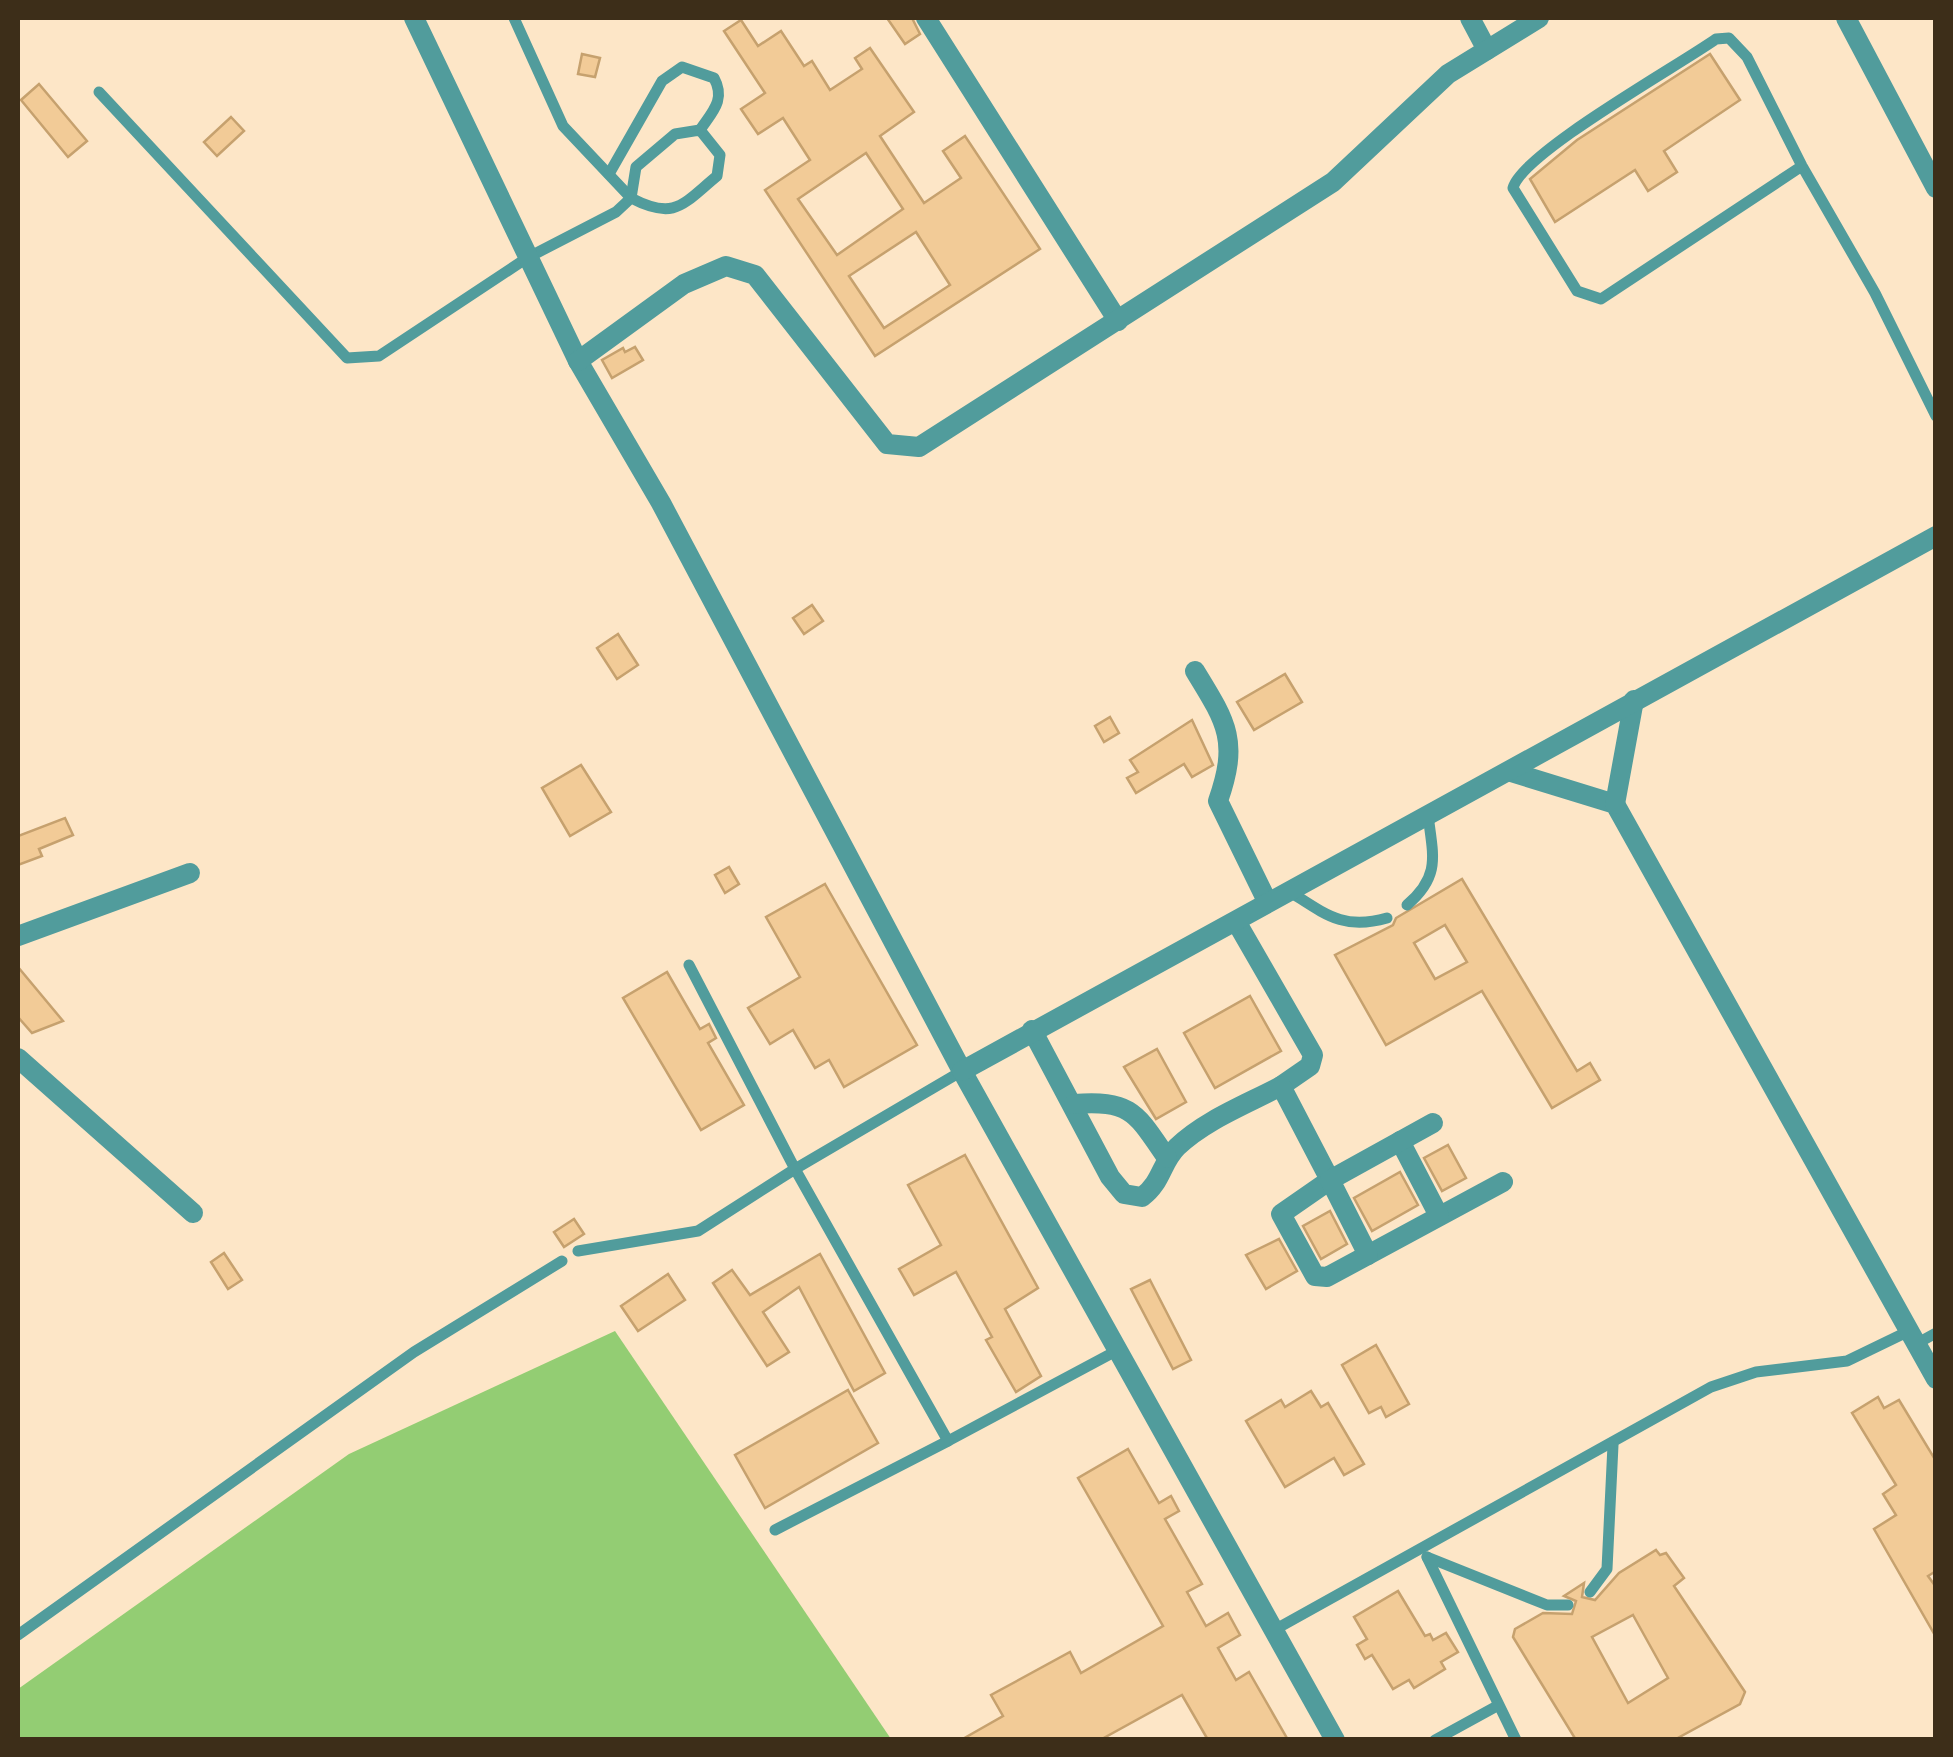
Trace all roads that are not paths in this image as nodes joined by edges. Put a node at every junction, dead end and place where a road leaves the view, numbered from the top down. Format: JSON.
{"nodes":[{"id":1,"x":414,"y":18,"type":"edge"},
{"id":2,"x":514,"y":18,"type":"edge"},
{"id":3,"x":926,"y":18,"type":"edge"},
{"id":4,"x":1470,"y":18,"type":"edge"},
{"id":5,"x":1539,"y":18,"type":"edge"},
{"id":6,"x":1846,"y":18,"type":"edge"},
{"id":7,"x":1487,"y":50,"type":"junction"},
{"id":8,"x":99,"y":92,"type":"dead end"},
{"id":9,"x":700,"y":130,"type":"junction"},
{"id":10,"x":1802,"y":166,"type":"junction"},
{"id":11,"x":609,"y":174,"type":"junction"},
{"id":12,"x":1936,"y":188,"type":"edge"},
{"id":13,"x":631,"y":198,"type":"junction"},
{"id":14,"x":527,"y":258,"type":"junction"},
{"id":15,"x":1118,"y":320,"type":"junction"},
{"id":16,"x":578,"y":361,"type":"junction"},
{"id":17,"x":1936,"y":416,"type":"edge"},
{"id":18,"x":1936,"y":536,"type":"edge"},
{"id":19,"x":1195,"y":671,"type":"dead end"},
{"id":20,"x":1634,"y":700,"type":"junction"},
{"id":21,"x":1511,"y":772,"type":"junction"},
{"id":22,"x":1614,"y":804,"type":"junction"},
{"id":23,"x":1428,"y":816,"type":"junction"},
{"id":24,"x":190,"y":873,"type":"dead end"},
{"id":25,"x":1287,"y":890,"type":"junction"},
{"id":26,"x":1267,"y":901,"type":"junction"},
{"id":27,"x":1408,"y":905,"type":"dead end"},
{"id":28,"x":1387,"y":918,"type":"dead end"},
{"id":29,"x":1237,"y":923,"type":"junction"},
{"id":30,"x":18,"y":936,"type":"edge"},
{"id":31,"x":689,"y":966,"type":"dead end"},
{"id":32,"x":1032,"y":1030,"type":"junction"},
{"id":33,"x":18,"y":1058,"type":"edge"},
{"id":34,"x":962,"y":1071,"type":"junction"},
{"id":35,"x":1280,"y":1086,"type":"junction"},
{"id":36,"x":1074,"y":1104,"type":"junction"},
{"id":37,"x":1433,"y":1123,"type":"dead end"},
{"id":38,"x":1400,"y":1141,"type":"junction"},
{"id":39,"x":1167,"y":1158,"type":"junction"},
{"id":40,"x":796,"y":1169,"type":"junction"},
{"id":41,"x":1330,"y":1180,"type":"junction"},
{"id":42,"x":1502,"y":1182,"type":"dead end"},
{"id":43,"x":193,"y":1213,"type":"dead end"},
{"id":44,"x":1439,"y":1216,"type":"junction"},
{"id":45,"x":578,"y":1250,"type":"dead end"},
{"id":46,"x":1368,"y":1255,"type":"junction"},
{"id":47,"x":562,"y":1261,"type":"dead end"},
{"id":48,"x":1936,"y":1333,"type":"edge"},
{"id":49,"x":1912,"y":1338,"type":"junction"},
{"id":50,"x":1118,"y":1350,"type":"junction"},
{"id":51,"x":1936,"y":1379,"type":"edge"},
{"id":52,"x":948,"y":1440,"type":"junction"},
{"id":53,"x":1613,"y":1445,"type":"junction"},
{"id":54,"x":775,"y":1530,"type":"dead end"},
{"id":55,"x":1414,"y":1552,"type":"junction"},
{"id":56,"x":1427,"y":1557,"type":"junction"},
{"id":57,"x":1590,"y":1592,"type":"dead end"},
{"id":58,"x":1568,"y":1605,"type":"dead end"},
{"id":59,"x":1276,"y":1629,"type":"junction"},
{"id":60,"x":18,"y":1635,"type":"edge"},
{"id":61,"x":1497,"y":1706,"type":"junction"},
{"id":62,"x":1335,"y":1740,"type":"edge"},
{"id":63,"x":1436,"y":1740,"type":"edge"},
{"id":64,"x":1516,"y":1740,"type":"edge"}],
"edges":[{"from":1,"to":14,"type":"street"},
{"from":2,"to":11,"type":"lane"},
{"from":3,"to":15,"type":"street"},
{"from":4,"to":7,"type":"street"},
{"from":5,"to":7,"type":"street"},
{"from":6,"to":12,"type":"street"},
{"from":7,"to":15,"type":"street"},
{"from":8,"to":14,"type":"lane"},
{"from":9,"to":11,"type":"lane"},
{"from":9,"to":13,"type":"lane"},
{"from":9,"to":13,"type":"lane"},
{"from":10,"to":10,"type":"lane"},
{"from":10,"to":17,"type":"lane"},
{"from":11,"to":13,"type":"lane"},
{"from":13,"to":14,"type":"lane"},
{"from":14,"to":16,"type":"street"},
{"from":15,"to":16,"type":"street"},
{"from":16,"to":34,"type":"street"},
{"from":18,"to":20,"type":"street"},
{"from":19,"to":26,"type":"street"},
{"from":20,"to":21,"type":"street"},
{"from":20,"to":22,"type":"street"},
{"from":21,"to":22,"type":"street"},
{"from":21,"to":23,"type":"street"},
{"from":22,"to":49,"type":"street"},
{"from":23,"to":25,"type":"street"},
{"from":23,"to":27,"type":"lane"},
{"from":24,"to":30,"type":"street"},
{"from":25,"to":26,"type":"street"},
{"from":25,"to":28,"type":"lane"},
{"from":26,"to":29,"type":"street"},
{"from":29,"to":32,"type":"street"},
{"from":29,"to":35,"type":"street"},
{"from":31,"to":40,"type":"lane"},
{"from":32,"to":34,"type":"street"},
{"from":32,"to":36,"type":"street"},
{"from":33,"to":43,"type":"street"},
{"from":34,"to":40,"type":"lane"},
{"from":34,"to":50,"type":"street"},
{"from":35,"to":39,"type":"street"},
{"from":35,"to":41,"type":"street"},
{"from":36,"to":39,"type":"street"},
{"from":36,"to":39,"type":"street"},
{"from":37,"to":38,"type":"street"},
{"from":38,"to":41,"type":"street"},
{"from":38,"to":44,"type":"street"},
{"from":40,"to":45,"type":"lane"},
{"from":40,"to":52,"type":"lane"},
{"from":41,"to":46,"type":"street"},
{"from":41,"to":46,"type":"street"},
{"from":42,"to":44,"type":"street"},
{"from":44,"to":46,"type":"street"},
{"from":47,"to":60,"type":"lane"},
{"from":48,"to":49,"type":"lane"},
{"from":49,"to":51,"type":"street"},
{"from":49,"to":53,"type":"lane"},
{"from":50,"to":52,"type":"lane"},
{"from":50,"to":59,"type":"street"},
{"from":52,"to":54,"type":"lane"},
{"from":53,"to":55,"type":"lane"},
{"from":53,"to":57,"type":"lane"},
{"from":55,"to":56,"type":"lane"},
{"from":55,"to":59,"type":"lane"},
{"from":56,"to":58,"type":"lane"},
{"from":56,"to":61,"type":"lane"},
{"from":59,"to":62,"type":"street"},
{"from":61,"to":63,"type":"lane"},
{"from":61,"to":64,"type":"lane"}]}
